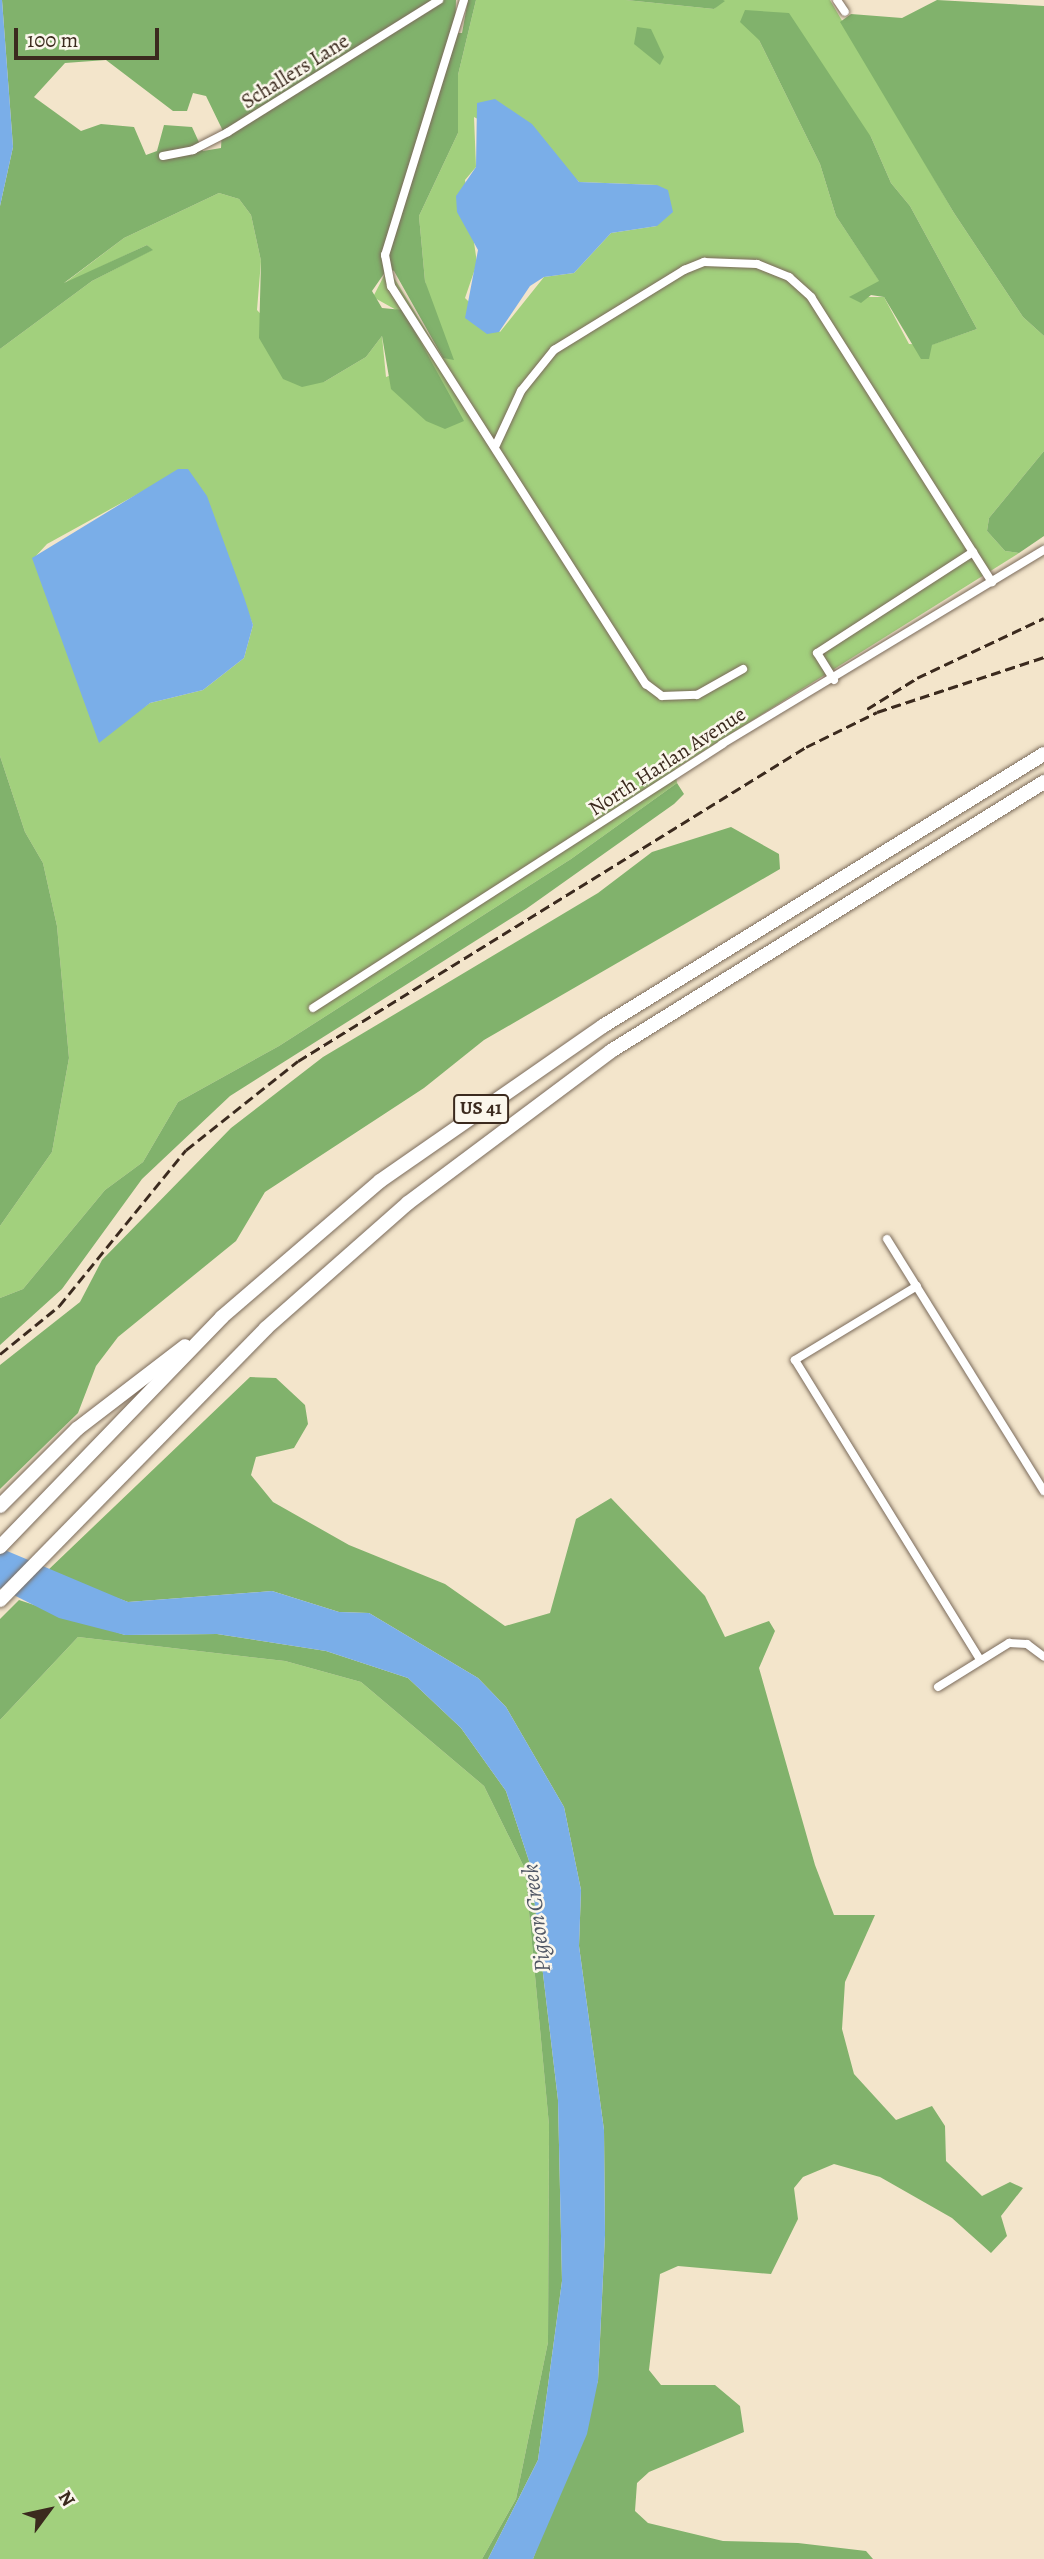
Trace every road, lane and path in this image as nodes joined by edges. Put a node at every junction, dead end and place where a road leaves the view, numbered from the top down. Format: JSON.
{"nodes":[{"id":1,"x":439,"y":0,"type":"edge"},
{"id":2,"x":464,"y":0,"type":"edge"},
{"id":3,"x":838,"y":0,"type":"edge"},
{"id":4,"x":845,"y":12,"type":"dead end"},
{"id":5,"x":163,"y":156,"type":"dead end"},
{"id":6,"x":495,"y":447,"type":"junction"},
{"id":7,"x":1044,"y":550,"type":"edge"},
{"id":8,"x":973,"y":552,"type":"junction"},
{"id":9,"x":992,"y":582,"type":"junction"},
{"id":10,"x":743,"y":669,"type":"dead end"},
{"id":11,"x":834,"y":680,"type":"junction"},
{"id":12,"x":1044,"y":754,"type":"edge"},
{"id":13,"x":1044,"y":782,"type":"edge"},
{"id":14,"x":313,"y":1008,"type":"dead end"},
{"id":15,"x":887,"y":1239,"type":"dead end"},
{"id":16,"x":917,"y":1286,"type":"junction"},
{"id":17,"x":222,"y":1317,"type":"junction"},
{"id":18,"x":1044,"y":1491,"type":"edge"},
{"id":19,"x":0,"y":1506,"type":"edge"},
{"id":20,"x":0,"y":1547,"type":"edge"},
{"id":21,"x":0,"y":1600,"type":"edge"},
{"id":22,"x":1044,"y":1657,"type":"edge"},
{"id":23,"x":980,"y":1660,"type":"junction"},
{"id":24,"x":938,"y":1687,"type":"dead end"}],
"edges":[{"from":1,"to":5,"type":"street","name":"Schallers Lane"},
{"from":2,"to":6,"type":"street"},
{"from":3,"to":4,"type":"street"},
{"from":6,"to":8,"type":"street"},
{"from":6,"to":10,"type":"street"},
{"from":7,"to":9,"type":"street","name":"North Harlan Avenue"},
{"from":8,"to":9,"type":"street"},
{"from":8,"to":11,"type":"street"},
{"from":9,"to":11,"type":"street","name":"North Harlan Avenue"},
{"from":11,"to":14,"type":"street","name":"North Harlan Avenue"},
{"from":12,"to":17,"type":"highway","number":"US 41"},
{"from":13,"to":21,"type":"highway","number":"US 41"},
{"from":15,"to":16,"type":"street"},
{"from":16,"to":18,"type":"street"},
{"from":16,"to":23,"type":"street"},
{"from":17,"to":19,"type":"highway"},
{"from":17,"to":20,"type":"highway","number":"US 41"},
{"from":22,"to":23,"type":"street"},
{"from":23,"to":24,"type":"street"}]}
